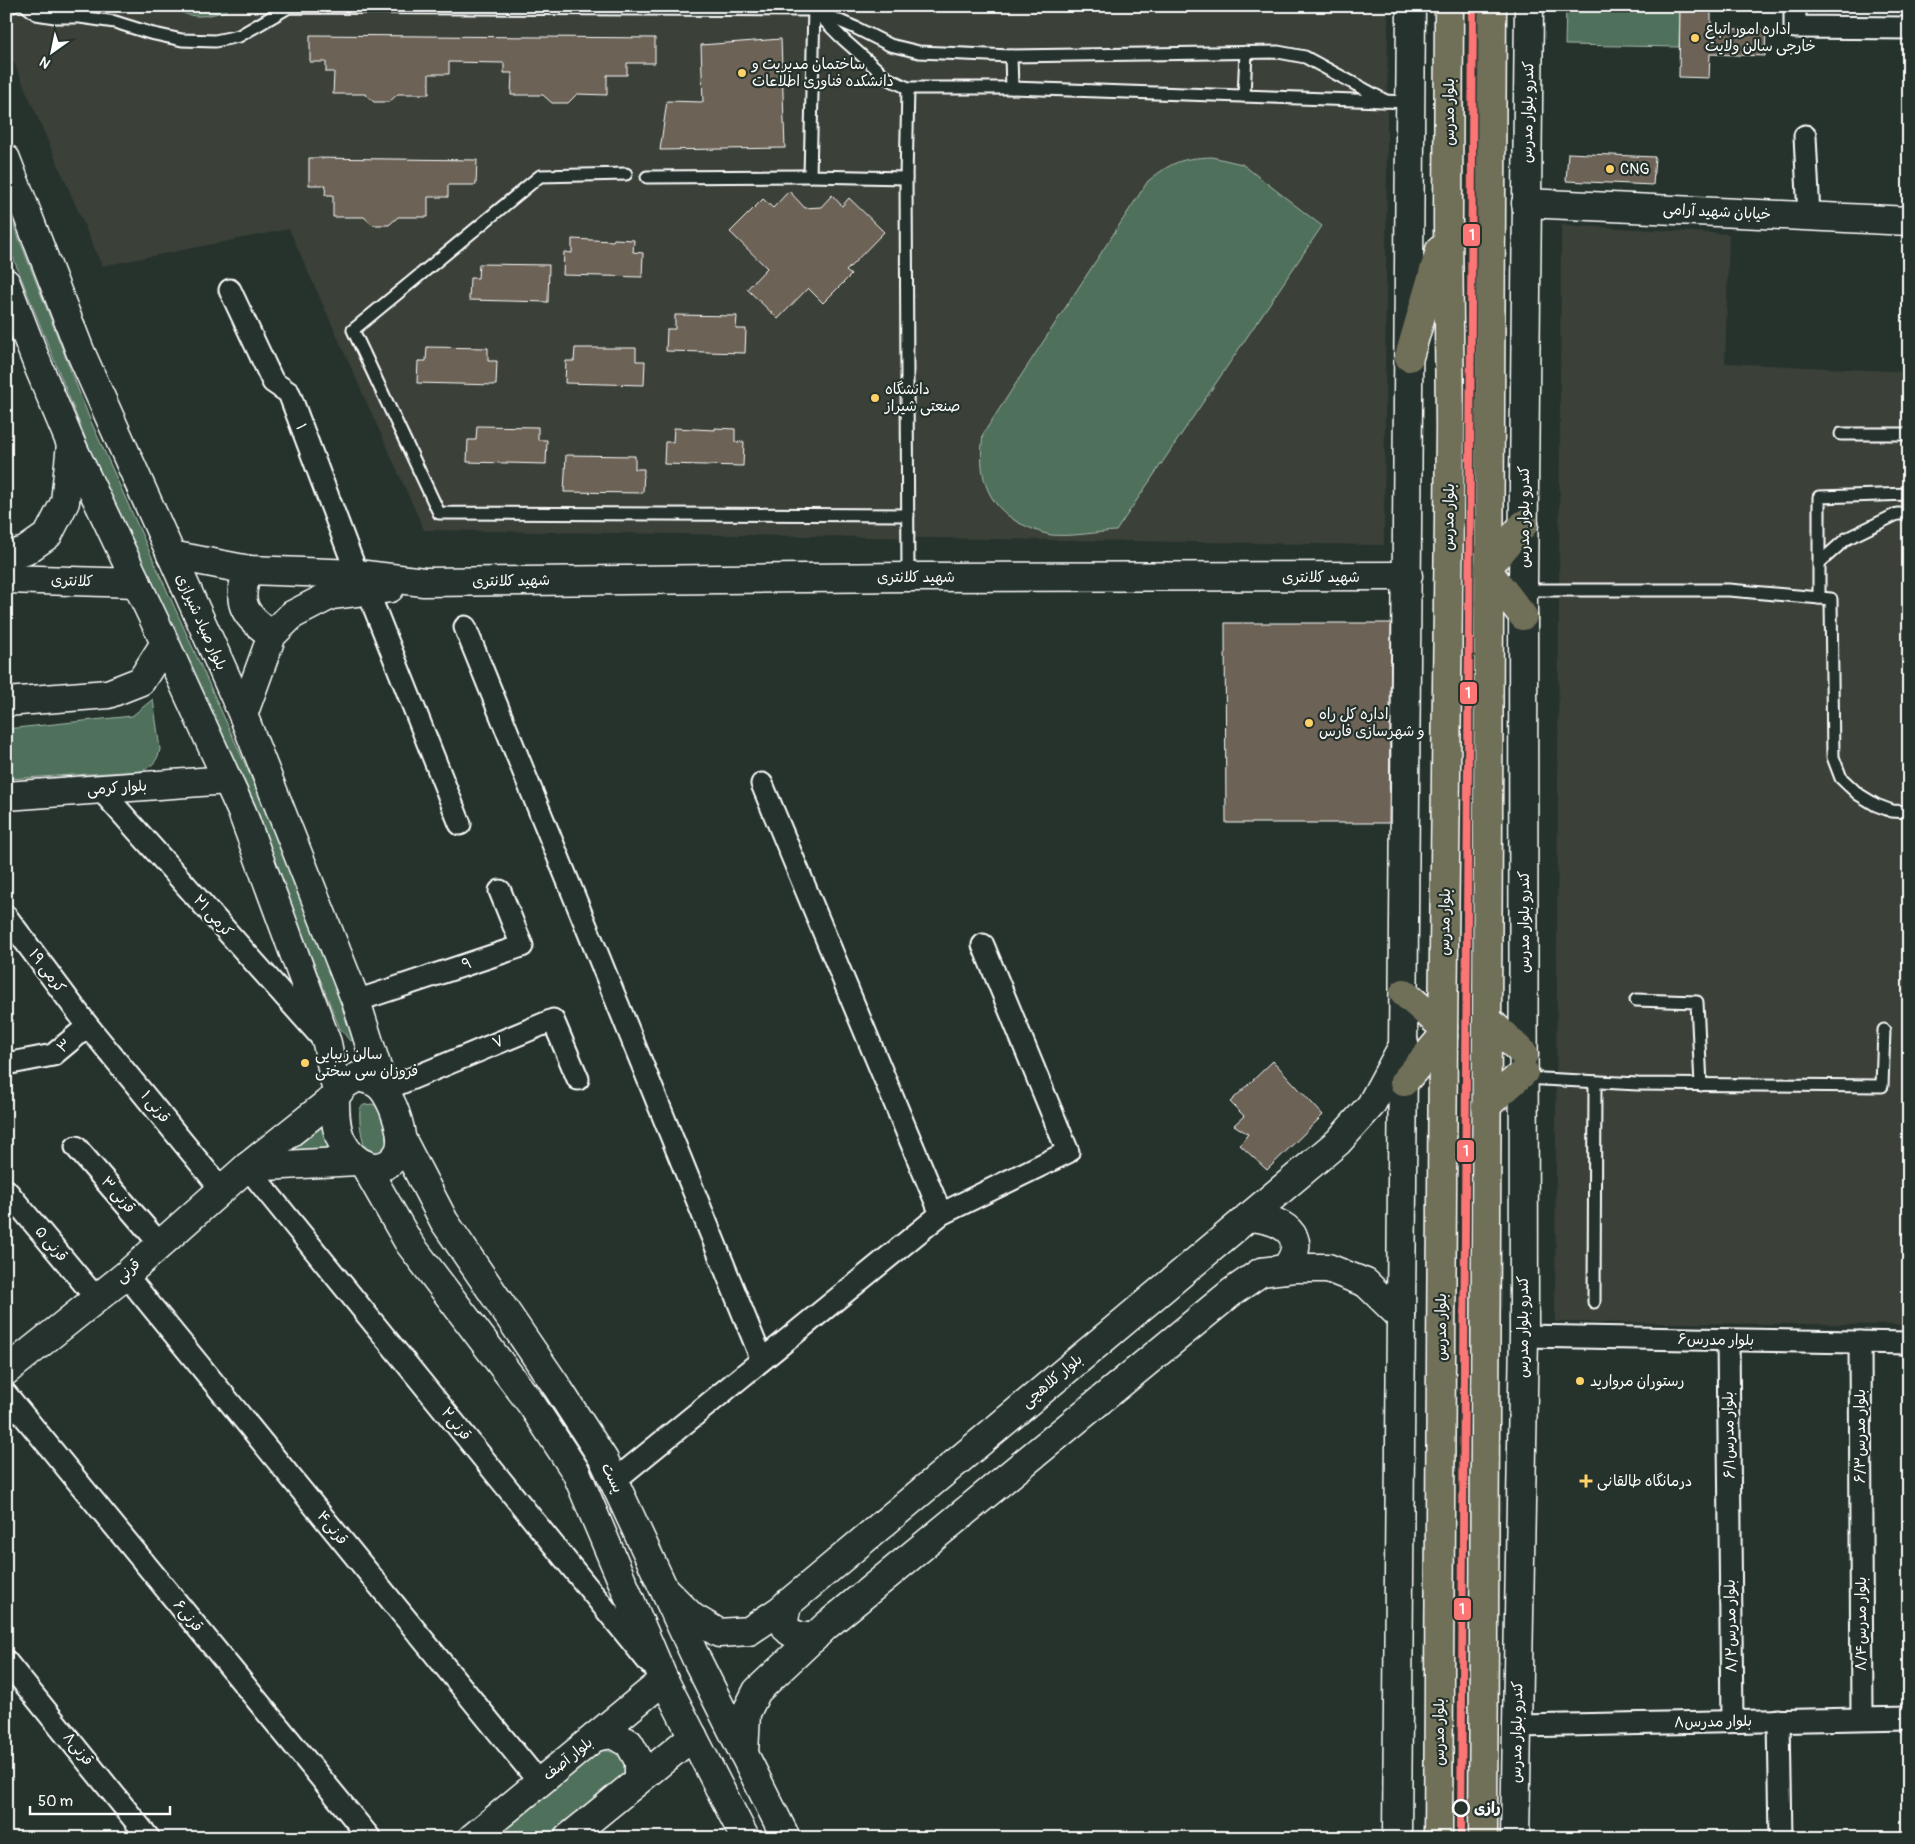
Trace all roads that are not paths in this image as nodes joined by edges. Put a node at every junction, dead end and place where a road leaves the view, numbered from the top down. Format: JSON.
{"nodes":[{"id":1,"x":14,"y":6,"type":"edge"},
{"id":2,"x":26,"y":6,"type":"edge"},
{"id":3,"x":1411,"y":6,"type":"edge"},
{"id":4,"x":1449,"y":6,"type":"edge"},
{"id":5,"x":1492,"y":6,"type":"edge"},
{"id":6,"x":1529,"y":6,"type":"edge"},
{"id":7,"x":6,"y":7,"type":"edge"},
{"id":8,"x":289,"y":7,"type":"edge"},
{"id":9,"x":814,"y":8,"type":"edge"},
{"id":10,"x":1795,"y":17,"type":"edge"},
{"id":11,"x":1909,"y":28,"type":"edge"},
{"id":12,"x":1246,"y":52,"type":"junction"},
{"id":13,"x":1011,"y":56,"type":"junction"},
{"id":14,"x":908,"y":88,"type":"junction"},
{"id":15,"x":1012,"y":88,"type":"junction"},
{"id":16,"x":1244,"y":96,"type":"junction"},
{"id":17,"x":1398,"y":102,"type":"junction"},
{"id":18,"x":1805,"y":136,"type":"dead end"},
{"id":19,"x":6,"y":158,"type":"edge"},
{"id":20,"x":626,"y":174,"type":"dead end"},
{"id":21,"x":810,"y":176,"type":"junction"},
{"id":22,"x":647,"y":177,"type":"dead end"},
{"id":23,"x":906,"y":178,"type":"junction"},
{"id":24,"x":1526,"y":203,"type":"junction"},
{"id":25,"x":1809,"y":216,"type":"junction"},
{"id":26,"x":1448,"y":220,"type":"junction"},
{"id":27,"x":1909,"y":221,"type":"edge"},
{"id":28,"x":6,"y":283,"type":"edge"},
{"id":29,"x":230,"y":290,"type":"dead end"},
{"id":30,"x":1409,"y":357,"type":"junction"},
{"id":31,"x":1841,"y":434,"type":"dead end"},
{"id":32,"x":1909,"y":434,"type":"edge"},
{"id":33,"x":71,"y":444,"type":"junction"},
{"id":34,"x":1909,"y":494,"type":"edge"},
{"id":35,"x":908,"y":514,"type":"junction"},
{"id":36,"x":1909,"y":514,"type":"edge"},
{"id":37,"x":1524,"y":524,"type":"junction"},
{"id":38,"x":171,"y":555,"type":"junction"},
{"id":39,"x":6,"y":556,"type":"edge"},
{"id":40,"x":1819,"y":563,"type":"junction"},
{"id":41,"x":1489,"y":569,"type":"junction"},
{"id":42,"x":249,"y":570,"type":"junction"},
{"id":43,"x":1408,"y":576,"type":"junction"},
{"id":44,"x":908,"y":577,"type":"junction"},
{"id":45,"x":6,"y":579,"type":"edge"},
{"id":46,"x":137,"y":583,"type":"junction"},
{"id":47,"x":362,"y":583,"type":"junction"},
{"id":48,"x":1818,"y":598,"type":"junction"},
{"id":49,"x":1523,"y":603,"type":"junction"},
{"id":50,"x":465,"y":627,"type":"dead end"},
{"id":51,"x":272,"y":635,"type":"junction"},
{"id":52,"x":165,"y":642,"type":"junction"},
{"id":53,"x":6,"y":702,"type":"edge"},
{"id":54,"x":242,"y":715,"type":"junction"},
{"id":55,"x":228,"y":780,"type":"junction"},
{"id":56,"x":762,"y":784,"type":"dead end"},
{"id":57,"x":100,"y":789,"type":"junction"},
{"id":58,"x":6,"y":796,"type":"edge"},
{"id":59,"x":1909,"y":812,"type":"edge"},
{"id":60,"x":460,"y":824,"type":"dead end"},
{"id":61,"x":500,"y":891,"type":"dead end"},
{"id":62,"x":6,"y":916,"type":"edge"},
{"id":63,"x":983,"y":945,"type":"dead end"},
{"id":64,"x":1404,"y":993,"type":"junction"},
{"id":65,"x":1636,"y":1000,"type":"dead end"},
{"id":66,"x":356,"y":1001,"type":"junction"},
{"id":67,"x":1486,"y":1020,"type":"junction"},
{"id":68,"x":88,"y":1026,"type":"junction"},
{"id":69,"x":365,"y":1030,"type":"junction"},
{"id":70,"x":1884,"y":1030,"type":"dead end"},
{"id":71,"x":1443,"y":1031,"type":"junction"},
{"id":72,"x":327,"y":1043,"type":"junction"},
{"id":73,"x":1404,"y":1044,"type":"junction"},
{"id":74,"x":6,"y":1064,"type":"edge"},
{"id":75,"x":1524,"y":1068,"type":"junction"},
{"id":76,"x":578,"y":1079,"type":"dead end"},
{"id":77,"x":1404,"y":1082,"type":"junction"},
{"id":78,"x":1595,"y":1082,"type":"junction"},
{"id":79,"x":1700,"y":1084,"type":"junction"},
{"id":80,"x":384,"y":1090,"type":"junction"},
{"id":81,"x":336,"y":1095,"type":"junction"},
{"id":82,"x":1486,"y":1106,"type":"junction"},
{"id":83,"x":401,"y":1138,"type":"junction"},
{"id":84,"x":76,"y":1147,"type":"dead end"},
{"id":85,"x":360,"y":1163,"type":"junction"},
{"id":86,"x":247,"y":1167,"type":"junction"},
{"id":87,"x":221,"y":1189,"type":"junction"},
{"id":88,"x":6,"y":1190,"type":"edge"},
{"id":89,"x":941,"y":1214,"type":"junction"},
{"id":90,"x":1248,"y":1216,"type":"junction"},
{"id":91,"x":444,"y":1221,"type":"junction"},
{"id":92,"x":408,"y":1243,"type":"junction"},
{"id":93,"x":160,"y":1244,"type":"junction"},
{"id":94,"x":1285,"y":1269,"type":"junction"},
{"id":95,"x":126,"y":1274,"type":"junction"},
{"id":96,"x":96,"y":1298,"type":"junction"},
{"id":97,"x":1594,"y":1302,"type":"dead end"},
{"id":98,"x":1402,"y":1317,"type":"junction"},
{"id":99,"x":1524,"y":1336,"type":"junction"},
{"id":100,"x":1728,"y":1340,"type":"junction"},
{"id":101,"x":1860,"y":1342,"type":"junction"},
{"id":102,"x":1909,"y":1344,"type":"edge"},
{"id":103,"x":762,"y":1360,"type":"junction"},
{"id":104,"x":6,"y":1371,"type":"edge"},
{"id":105,"x":6,"y":1394,"type":"edge"},
{"id":106,"x":1484,"y":1425,"type":"junction"},
{"id":107,"x":1441,"y":1426,"type":"junction"},
{"id":108,"x":614,"y":1481,"type":"junction"},
{"id":109,"x":1730,"y":1530,"type":"joint"},
{"id":110,"x":1861,"y":1530,"type":"joint"},
{"id":111,"x":665,"y":1590,"type":"junction"},
{"id":112,"x":788,"y":1603,"type":"junction"},
{"id":113,"x":814,"y":1638,"type":"junction"},
{"id":114,"x":6,"y":1661,"type":"edge"},
{"id":115,"x":664,"y":1680,"type":"junction"},
{"id":116,"x":1862,"y":1718,"type":"junction"},
{"id":117,"x":1909,"y":1718,"type":"edge"},
{"id":118,"x":1780,"y":1720,"type":"junction"},
{"id":119,"x":1732,"y":1721,"type":"junction"},
{"id":120,"x":1517,"y":1726,"type":"junction"},
{"id":121,"x":692,"y":1736,"type":"junction"},
{"id":122,"x":595,"y":1737,"type":"junction"},
{"id":123,"x":744,"y":1754,"type":"junction"},
{"id":124,"x":639,"y":1779,"type":"junction"},
{"id":125,"x":539,"y":1782,"type":"junction"},
{"id":126,"x":149,"y":1838,"type":"edge"},
{"id":127,"x":370,"y":1838,"type":"edge"},
{"id":128,"x":472,"y":1838,"type":"edge"},
{"id":129,"x":568,"y":1838,"type":"edge"},
{"id":130,"x":744,"y":1838,"type":"edge"},
{"id":131,"x":786,"y":1838,"type":"edge"},
{"id":132,"x":1397,"y":1838,"type":"edge"},
{"id":133,"x":1438,"y":1838,"type":"edge"},
{"id":134,"x":1483,"y":1838,"type":"edge"},
{"id":135,"x":1515,"y":1838,"type":"edge"},
{"id":136,"x":1781,"y":1838,"type":"edge"}],
"edges":[{"from":1,"to":7,"type":"lane"},
{"from":2,"to":8,"type":"lane"},
{"from":3,"to":17,"type":"main road"},
{"from":4,"to":26,"type":"main road","name":"بلوار مدرس"},
{"from":5,"to":41,"type":"main road"},
{"from":6,"to":24,"type":"main road","name":"کندرو بلوار مدرس"},
{"from":8,"to":9,"type":"lane"},
{"from":9,"to":13,"type":"lane"},
{"from":9,"to":14,"type":"lane"},
{"from":9,"to":21,"type":"lane"},
{"from":10,"to":11,"type":"street"},
{"from":12,"to":13,"type":"lane"},
{"from":12,"to":16,"type":"lane"},
{"from":12,"to":17,"type":"lane"},
{"from":13,"to":15,"type":"lane"},
{"from":14,"to":15,"type":"lane"},
{"from":14,"to":23,"type":"lane"},
{"from":15,"to":16,"type":"lane"},
{"from":16,"to":17,"type":"lane"},
{"from":17,"to":30,"type":"main road"},
{"from":18,"to":25,"type":"street"},
{"from":19,"to":38,"type":"main road","name":"بلوار صیاد شیرازی"},
{"from":20,"to":35,"type":"lane"},
{"from":21,"to":22,"type":"lane"},
{"from":21,"to":23,"type":"lane"},
{"from":23,"to":35,"type":"lane"},
{"from":24,"to":25,"type":"main road","name":"خیابان شهید آرامی"},
{"from":24,"to":37,"type":"main road","name":"کندرو بلوار مدرس"},
{"from":25,"to":27,"type":"main road","name":"خیابان شهید آرامی"},
{"from":26,"to":30,"type":"main road"},
{"from":26,"to":71,"type":"main road","name":"بلوار مدرس"},
{"from":28,"to":33,"type":"main road"},
{"from":29,"to":47,"type":"street","name":"۱"},
{"from":30,"to":43,"type":"main road"},
{"from":31,"to":32,"type":"lane"},
{"from":33,"to":39,"type":"main road"},
{"from":33,"to":46,"type":"main road"},
{"from":34,"to":40,"type":"lane"},
{"from":35,"to":44,"type":"lane"},
{"from":36,"to":40,"type":"lane"},
{"from":37,"to":41,"type":"main road"},
{"from":37,"to":49,"type":"main road","name":"کندرو بلوار مدرس"},
{"from":38,"to":42,"type":"main road"},
{"from":38,"to":54,"type":"main road","name":"بلوار صیاد شیرازی"},
{"from":40,"to":48,"type":"lane"},
{"from":41,"to":49,"type":"main road"},
{"from":41,"to":67,"type":"main road"},
{"from":42,"to":47,"type":"main road"},
{"from":42,"to":51,"type":"main road"},
{"from":43,"to":44,"type":"main road","name":"شهید کلانتری"},
{"from":43,"to":64,"type":"main road"},
{"from":44,"to":47,"type":"main road","name":"شهید کلانتری"},
{"from":45,"to":46,"type":"main road","name":"کلانتری"},
{"from":46,"to":52,"type":"main road"},
{"from":47,"to":51,"type":"main road"},
{"from":47,"to":60,"type":"street","name":"۱"},
{"from":48,"to":49,"type":"lane"},
{"from":48,"to":59,"type":"lane"},
{"from":49,"to":75,"type":"main road","name":"کندرو بلوار مدرس"},
{"from":50,"to":103,"type":"street"},
{"from":51,"to":54,"type":"main road"},
{"from":52,"to":53,"type":"main road"},
{"from":52,"to":55,"type":"main road"},
{"from":54,"to":66,"type":"main road","name":"بلوار صیاد شیرازی"},
{"from":55,"to":57,"type":"main road","name":"بلوار کرمی"},
{"from":55,"to":72,"type":"main road"},
{"from":56,"to":89,"type":"street"},
{"from":57,"to":58,"type":"main road","name":"بلوار کرمی"},
{"from":57,"to":72,"type":"street","name":"کرمی ۲۱"},
{"from":61,"to":66,"type":"street","name":"۹"},
{"from":62,"to":68,"type":"street","name":"کرمی ۱۹"},
{"from":63,"to":89,"type":"street"},
{"from":64,"to":71,"type":"main road"},
{"from":64,"to":73,"type":"main road"},
{"from":65,"to":79,"type":"lane"},
{"from":66,"to":69,"type":"main road","name":"بلوار صیاد شیرازی"},
{"from":67,"to":75,"type":"main road"},
{"from":67,"to":82,"type":"main road"},
{"from":68,"to":74,"type":"street","name":"۳"},
{"from":68,"to":87,"type":"street","name":"قرنی ۱"},
{"from":69,"to":72,"type":"main road"},
{"from":69,"to":80,"type":"main road","name":"بلوار صیاد شیرازی"},
{"from":70,"to":79,"type":"lane"},
{"from":71,"to":77,"type":"main road"},
{"from":71,"to":107,"type":"main road","name":"بلوار مدرس"},
{"from":72,"to":81,"type":"main road"},
{"from":73,"to":77,"type":"main road"},
{"from":73,"to":90,"type":"main road","name":"بلوار کلاهچی"},
{"from":75,"to":78,"type":"lane"},
{"from":75,"to":82,"type":"main road"},
{"from":75,"to":99,"type":"main road","name":"کندرو بلوار مدرس"},
{"from":76,"to":80,"type":"street","name":"۷"},
{"from":77,"to":98,"type":"main road"},
{"from":78,"to":79,"type":"lane"},
{"from":78,"to":97,"type":"lane"},
{"from":80,"to":81,"type":"main road"},
{"from":80,"to":83,"type":"main road"},
{"from":81,"to":85,"type":"main road"},
{"from":81,"to":86,"type":"main road","name":"قرنی"},
{"from":82,"to":106,"type":"main road"},
{"from":83,"to":85,"type":"main road"},
{"from":83,"to":91,"type":"main road","name":"پست"},
{"from":84,"to":93,"type":"street","name":"قرنی ۳"},
{"from":85,"to":86,"type":"main road"},
{"from":85,"to":92,"type":"main road","name":"پست"},
{"from":86,"to":87,"type":"main road","name":"قرنی"},
{"from":86,"to":115,"type":"street","name":"قرنی۲"},
{"from":87,"to":93,"type":"main road","name":"قرنی"},
{"from":88,"to":96,"type":"street","name":"قرنی ۵"},
{"from":89,"to":103,"type":"street"},
{"from":90,"to":94,"type":"main road"},
{"from":90,"to":112,"type":"main road","name":"بلوار کلاهچی"},
{"from":91,"to":92,"type":"main road"},
{"from":91,"to":108,"type":"main road","name":"پست"},
{"from":92,"to":115,"type":"main road","name":"پست"},
{"from":93,"to":95,"type":"main road","name":"قرنی"},
{"from":94,"to":98,"type":"main road"},
{"from":94,"to":113,"type":"main road"},
{"from":95,"to":96,"type":"main road","name":"قرنی"},
{"from":95,"to":125,"type":"street","name":"قرنی۴"},
{"from":96,"to":104,"type":"main road","name":"قرنی"},
{"from":98,"to":132,"type":"main road"},
{"from":99,"to":100,"type":"street","name":"بلوار مدرس۶"},
{"from":99,"to":120,"type":"main road","name":"کندرو بلوار مدرس"},
{"from":100,"to":101,"type":"street","name":"بلوار مدرس۶"},
{"from":100,"to":109,"type":"street","name":"بلوار مدرس۶/۱"},
{"from":101,"to":102,"type":"street","name":"بلوار مدرس۶"},
{"from":101,"to":110,"type":"street","name":"بلوار مدرس۶/۳"},
{"from":103,"to":108,"type":"street"},
{"from":105,"to":127,"type":"street","name":"قرنی۶"},
{"from":106,"to":107,"type":"main road"},
{"from":106,"to":134,"type":"main road"},
{"from":107,"to":133,"type":"main road","name":"بلوار مدرس"},
{"from":108,"to":111,"type":"main road","name":"پست"},
{"from":109,"to":119,"type":"street","name":"بلوار مدرس۸/۲"},
{"from":110,"to":116,"type":"street","name":"بلوار مدرس۸/۴"},
{"from":111,"to":112,"type":"main road","name":"بلوار کلاهچی"},
{"from":111,"to":123,"type":"main road","name":"پست"},
{"from":112,"to":113,"type":"main road"},
{"from":113,"to":123,"type":"main road"},
{"from":114,"to":126,"type":"street","name":"قرنی۸"},
{"from":115,"to":121,"type":"main road","name":"پست"},
{"from":115,"to":122,"type":"main road","name":"بلوار آصف"},
{"from":116,"to":117,"type":"street","name":"بلوار مدرس۸"},
{"from":116,"to":118,"type":"street","name":"بلوار مدرس۸"},
{"from":118,"to":119,"type":"street","name":"بلوار مدرس۸"},
{"from":118,"to":136,"type":"street"},
{"from":119,"to":120,"type":"street","name":"بلوار مدرس۸"},
{"from":120,"to":135,"type":"main road","name":"کندرو بلوار مدرس"},
{"from":121,"to":124,"type":"main road"},
{"from":121,"to":130,"type":"main road","name":"پست"},
{"from":122,"to":124,"type":"main road"},
{"from":122,"to":125,"type":"main road","name":"بلوار آصف"},
{"from":123,"to":131,"type":"main road","name":"پست"},
{"from":124,"to":129,"type":"main road"},
{"from":125,"to":128,"type":"main road","name":"بلوار آصف"}]}
